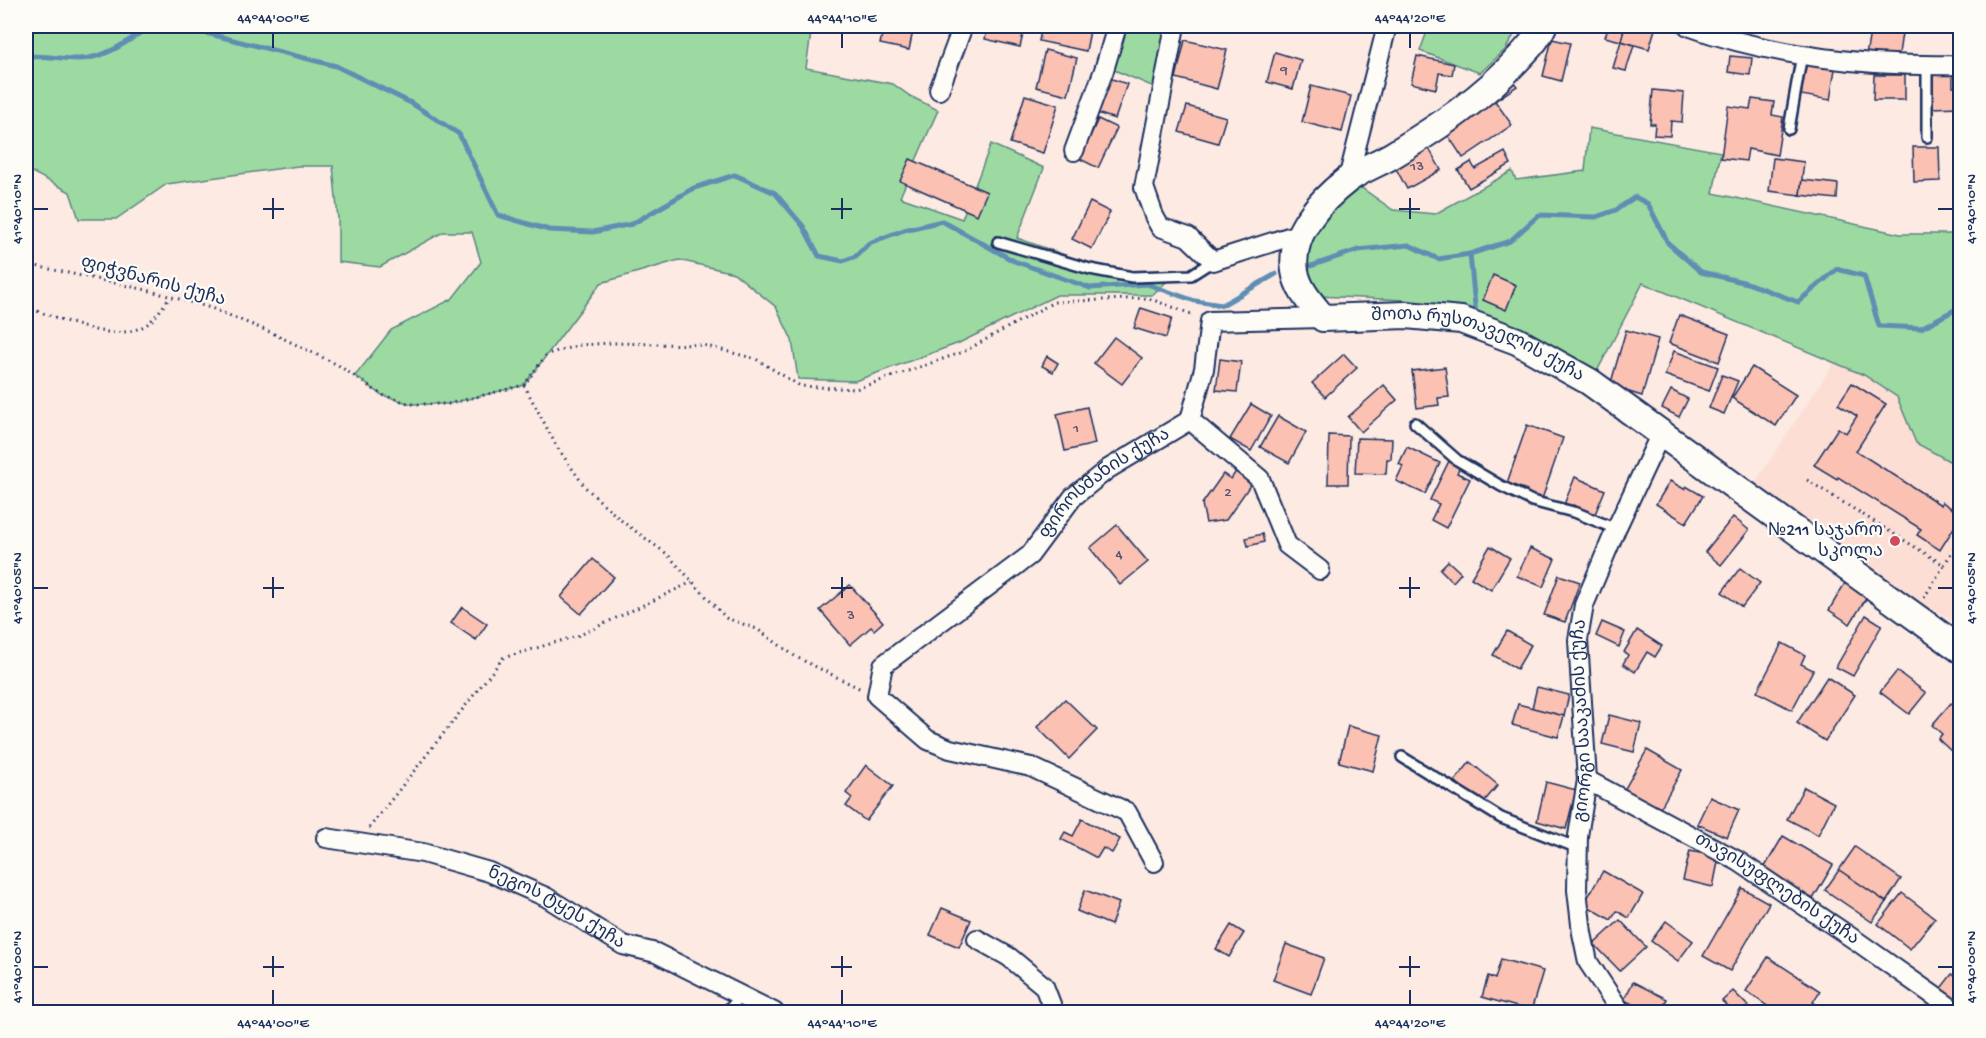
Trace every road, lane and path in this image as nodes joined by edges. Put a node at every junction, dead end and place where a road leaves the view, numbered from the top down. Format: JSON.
{"nodes":[{"id":1,"x":963,"y":26,"type":"edge"},
{"id":2,"x":1117,"y":26,"type":"edge"},
{"id":3,"x":1175,"y":26,"type":"edge"},
{"id":4,"x":1387,"y":26,"type":"edge"},
{"id":5,"x":1543,"y":26,"type":"edge"},
{"id":6,"x":1688,"y":26,"type":"edge"},
{"id":7,"x":1802,"y":54,"type":"junction"},
{"id":8,"x":1960,"y":65,"type":"edge"},
{"id":9,"x":1927,"y":66,"type":"junction"},
{"id":10,"x":939,"y":90,"type":"dead end"},
{"id":11,"x":1788,"y":129,"type":"dead end"},
{"id":12,"x":1927,"y":137,"type":"dead end"},
{"id":13,"x":1074,"y":151,"type":"dead end"},
{"id":14,"x":1348,"y":179,"type":"junction"},
{"id":15,"x":1301,"y":233,"type":"junction"},
{"id":16,"x":998,"y":242,"type":"dead end"},
{"id":17,"x":1213,"y":261,"type":"junction"},
{"id":18,"x":26,"y":264,"type":"edge"},
{"id":19,"x":170,"y":297,"type":"junction"},
{"id":20,"x":26,"y":308,"type":"edge"},
{"id":21,"x":1323,"y":318,"type":"junction"},
{"id":22,"x":1210,"y":321,"type":"junction"},
{"id":23,"x":524,"y":385,"type":"junction"},
{"id":24,"x":1190,"y":420,"type":"junction"},
{"id":25,"x":1415,"y":423,"type":"dead end"},
{"id":26,"x":1661,"y":433,"type":"junction"},
{"id":27,"x":1807,"y":480,"type":"dead end"},
{"id":28,"x":1616,"y":529,"type":"junction"},
{"id":29,"x":1960,"y":539,"type":"edge"},
{"id":30,"x":1944,"y":565,"type":"junction"},
{"id":31,"x":1320,"y":570,"type":"dead end"},
{"id":32,"x":692,"y":582,"type":"junction"},
{"id":33,"x":1914,"y":615,"type":"junction"},
{"id":34,"x":1960,"y":650,"type":"edge"},
{"id":35,"x":877,"y":696,"type":"junction"},
{"id":36,"x":1402,"y":757,"type":"dead end"},
{"id":37,"x":1587,"y":780,"type":"junction"},
{"id":38,"x":326,"y":837,"type":"dead end"},
{"id":39,"x":357,"y":842,"type":"junction"},
{"id":40,"x":1578,"y":848,"type":"junction"},
{"id":41,"x":1154,"y":862,"type":"dead end"},
{"id":42,"x":977,"y":939,"type":"dead end"},
{"id":43,"x":741,"y":996,"type":"junction"},
{"id":44,"x":726,"y":1012,"type":"edge"},
{"id":45,"x":774,"y":1012,"type":"edge"},
{"id":46,"x":1054,"y":1012,"type":"edge"},
{"id":47,"x":1621,"y":1012,"type":"edge"},
{"id":48,"x":1957,"y":1012,"type":"edge"}],
"edges":[{"from":1,"to":10,"type":"street"},
{"from":2,"to":13,"type":"street"},
{"from":3,"to":17,"type":"street"},
{"from":4,"to":14,"type":"street"},
{"from":5,"to":14,"type":"street"},
{"from":6,"to":7,"type":"street"},
{"from":7,"to":9,"type":"street"},
{"from":7,"to":11,"type":"lane"},
{"from":8,"to":9,"type":"street"},
{"from":9,"to":12,"type":"lane"},
{"from":14,"to":15,"type":"street"},
{"from":15,"to":17,"type":"street"},
{"from":15,"to":21,"type":"street"},
{"from":16,"to":17,"type":"lane"},
{"from":18,"to":19,"type":"path","name":"ფიჭვნარის ქუჩა"},
{"from":19,"to":20,"type":"path"},
{"from":19,"to":23,"type":"path","name":"ფიჭვნარის ქუჩა"},
{"from":21,"to":22,"type":"street"},
{"from":21,"to":26,"type":"street","name":"შოთა რუსთაველის ქუჩა"},
{"from":22,"to":23,"type":"path"},
{"from":22,"to":24,"type":"street","name":"ფიროსმანის ქუჩა"},
{"from":23,"to":32,"type":"path"},
{"from":24,"to":31,"type":"street"},
{"from":24,"to":35,"type":"street","name":"ფიროსმანის ქუჩა"},
{"from":25,"to":28,"type":"lane"},
{"from":26,"to":28,"type":"street","name":"გიორგი სააკაძის ქუჩა"},
{"from":26,"to":33,"type":"street","name":"შოთა რუსთაველის ქუჩა"},
{"from":27,"to":30,"type":"path"},
{"from":28,"to":37,"type":"street","name":"გიორგი სააკაძის ქუჩა"},
{"from":29,"to":30,"type":"path"},
{"from":30,"to":33,"type":"path"},
{"from":32,"to":35,"type":"path"},
{"from":32,"to":39,"type":"path"},
{"from":33,"to":34,"type":"street","name":"შოთა რუსთაველის ქუჩა"},
{"from":35,"to":41,"type":"street"},
{"from":36,"to":40,"type":"lane"},
{"from":37,"to":40,"type":"street","name":"გიორგი სააკაძის ქუჩა"},
{"from":37,"to":48,"type":"street","name":"თავისუფლების ქუჩა"},
{"from":38,"to":39,"type":"street","name":"ნეგოს ტყეს ქუჩა"},
{"from":39,"to":43,"type":"street","name":"ნეგოს ტყეს ქუჩა"},
{"from":40,"to":47,"type":"street","name":"გიორგი სააკაძის ქუჩა"},
{"from":42,"to":46,"type":"street"},
{"from":43,"to":44,"type":"lane"},
{"from":43,"to":45,"type":"street","name":"ნეგოს ტყეს ქუჩა"}]}
